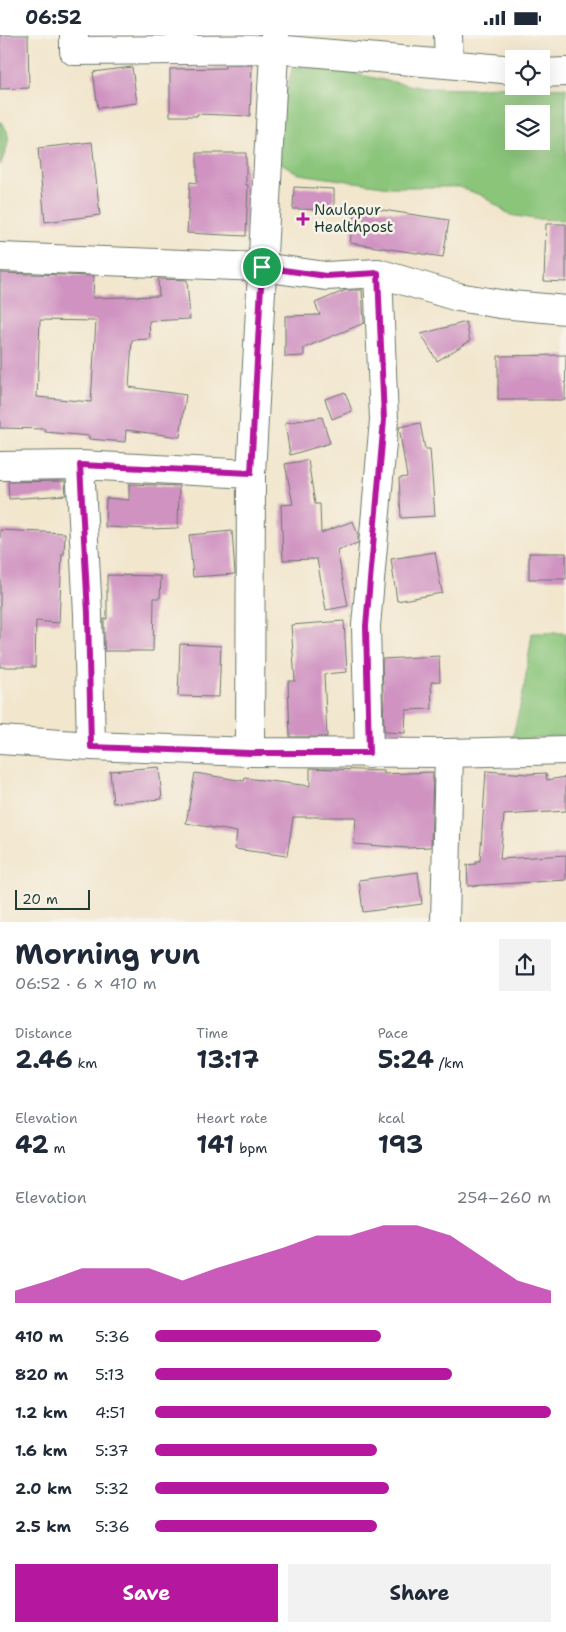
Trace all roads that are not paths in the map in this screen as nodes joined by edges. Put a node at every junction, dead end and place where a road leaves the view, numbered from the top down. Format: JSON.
{"nodes":[{"id":1,"x":74,"y":35,"type":"edge"},
{"id":2,"x":448,"y":35,"type":"edge"},
{"id":3,"x":275,"y":42,"type":"edge"},
{"id":4,"x":449,"y":63,"type":"junction"},
{"id":5,"x":505,"y":69,"type":"edge"},
{"id":6,"x":566,"y":72,"type":"edge"},
{"id":7,"x":550,"y":73,"type":"edge"},
{"id":8,"x":0,"y":257,"type":"edge"},
{"id":9,"x":262,"y":267,"type":"junction"},
{"id":10,"x":378,"y":273,"type":"junction"},
{"id":11,"x":566,"y":310,"type":"edge"},
{"id":12,"x":80,"y":465,"type":"junction"},
{"id":13,"x":0,"y":466,"type":"edge"},
{"id":14,"x":251,"y":473,"type":"junction"},
{"id":15,"x":0,"y":740,"type":"edge"},
{"id":16,"x":91,"y":747,"type":"junction"},
{"id":17,"x":566,"y":750,"type":"edge"},
{"id":18,"x":250,"y":753,"type":"junction"},
{"id":19,"x":369,"y":753,"type":"junction"},
{"id":20,"x":449,"y":753,"type":"junction"},
{"id":21,"x":445,"y":922,"type":"edge"}],
"edges":[{"from":1,"to":3,"type":"street"},
{"from":2,"to":4,"type":"street"},
{"from":3,"to":4,"type":"street"},
{"from":3,"to":9,"type":"street"},
{"from":4,"to":5,"type":"street"},
{"from":6,"to":7,"type":"street"},
{"from":8,"to":9,"type":"street"},
{"from":9,"to":10,"type":"street"},
{"from":9,"to":14,"type":"street"},
{"from":10,"to":11,"type":"street"},
{"from":10,"to":19,"type":"street"},
{"from":12,"to":13,"type":"street"},
{"from":12,"to":14,"type":"street"},
{"from":12,"to":16,"type":"street"},
{"from":14,"to":18,"type":"street"},
{"from":15,"to":16,"type":"street"},
{"from":16,"to":18,"type":"street"},
{"from":17,"to":20,"type":"street"},
{"from":18,"to":19,"type":"street"},
{"from":19,"to":20,"type":"street"},
{"from":20,"to":21,"type":"street"}]}
